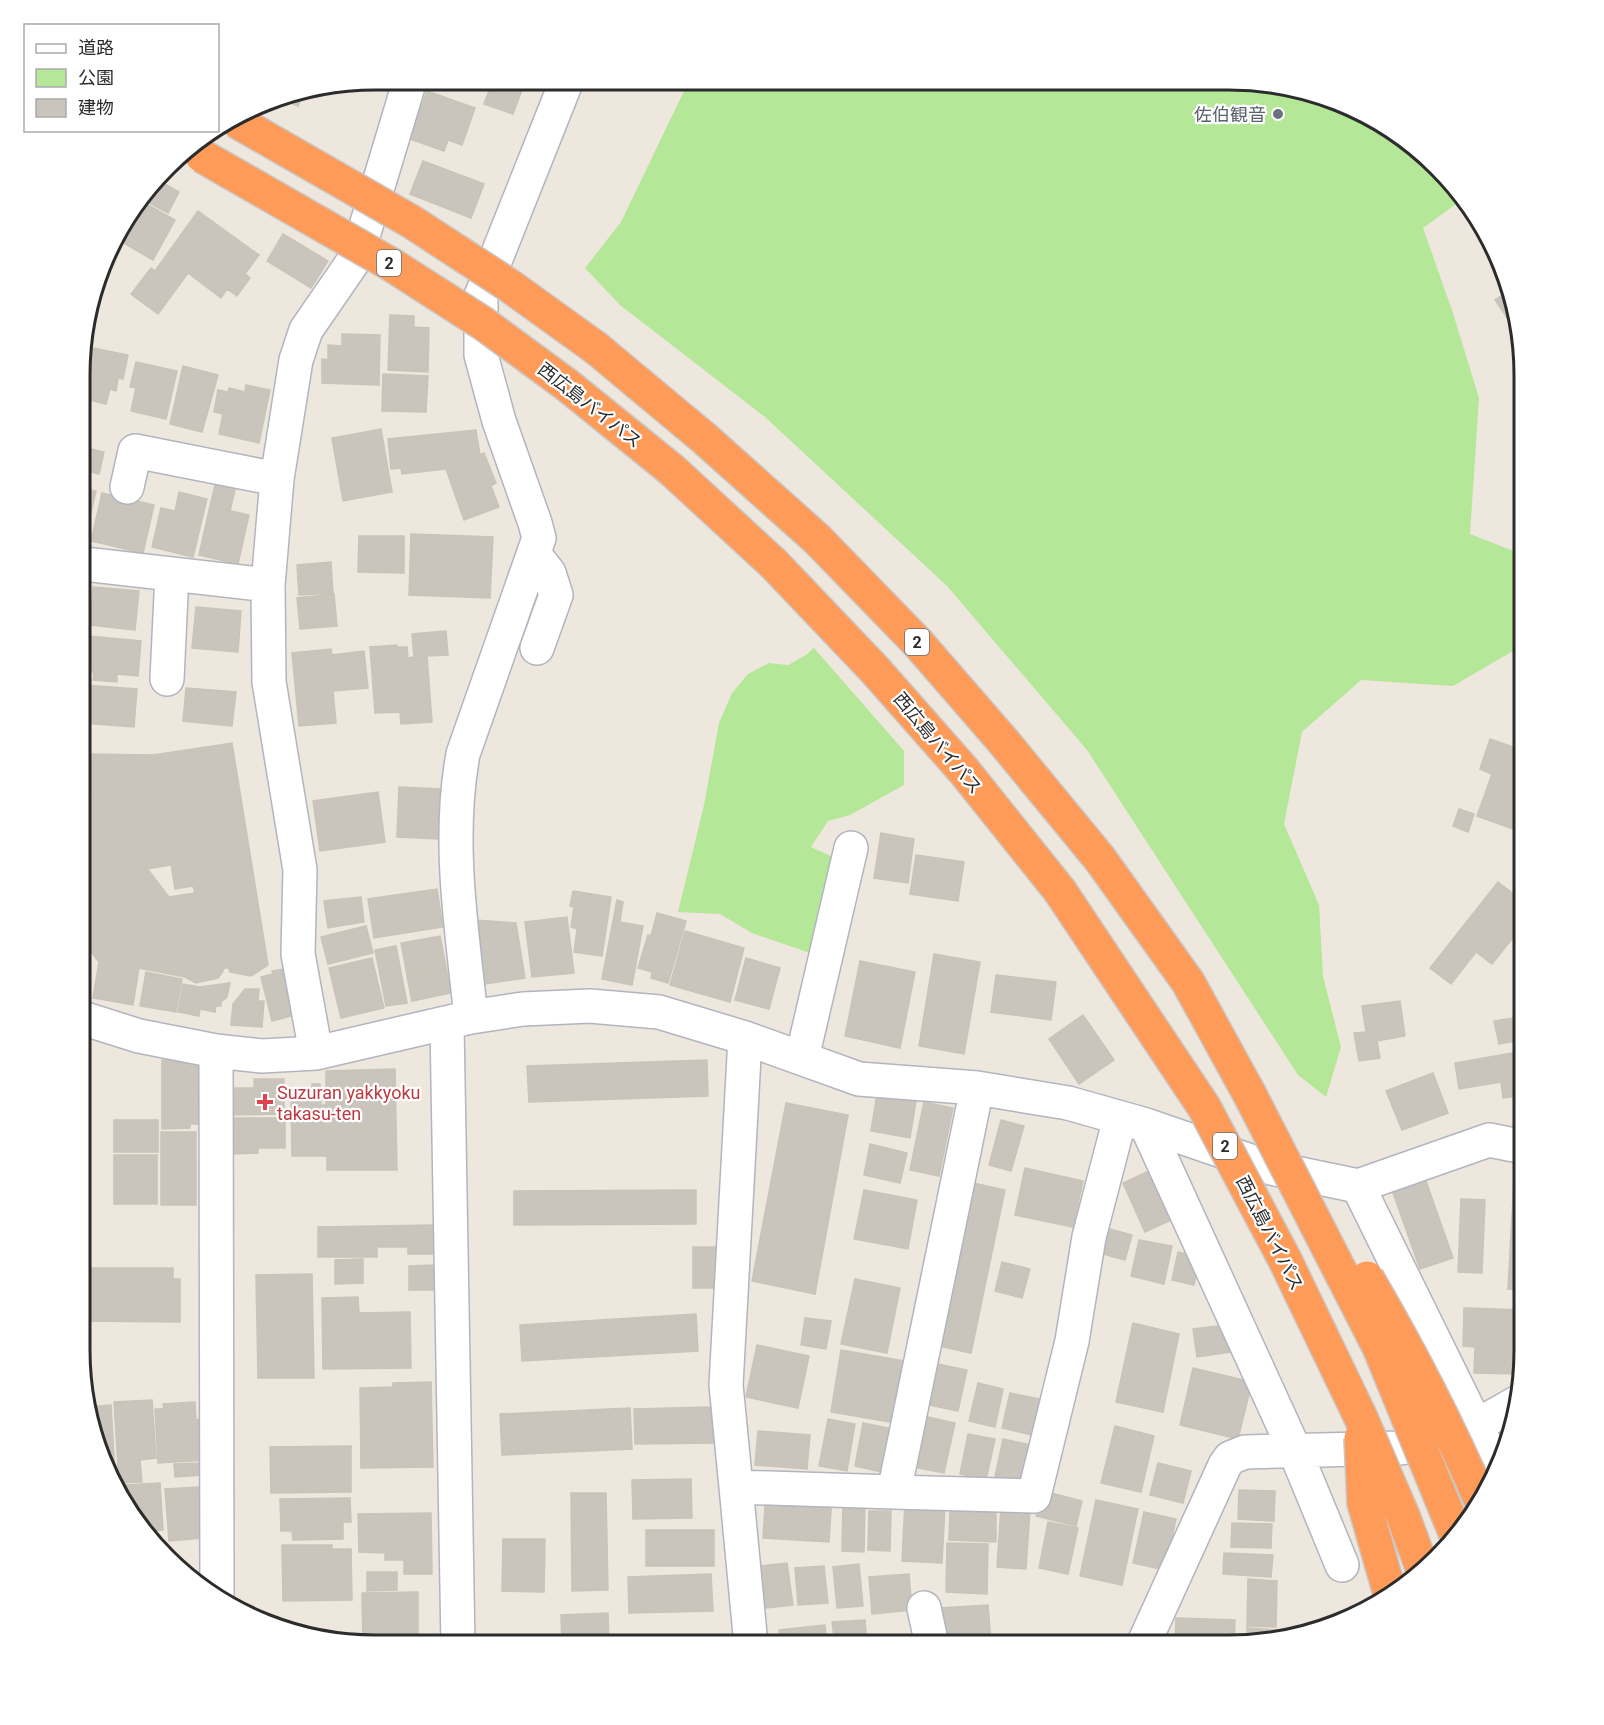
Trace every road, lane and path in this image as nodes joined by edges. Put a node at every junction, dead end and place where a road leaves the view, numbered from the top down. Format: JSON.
{"nodes":[{"id":1,"x":407,"y":90,"type":"edge"},
{"id":2,"x":563,"y":90,"type":"edge"},
{"id":3,"x":240,"y":124,"type":"edge"},
{"id":4,"x":196,"y":153,"type":"edge"},
{"id":5,"x":277,"y":480,"type":"junction"},
{"id":6,"x":127,"y":487,"type":"dead end"},
{"id":7,"x":534,"y":554,"type":"junction"},
{"id":8,"x":90,"y":565,"type":"edge"},
{"id":9,"x":172,"y":574,"type":"junction"},
{"id":10,"x":268,"y":585,"type":"junction"},
{"id":11,"x":537,"y":648,"type":"dead end"},
{"id":12,"x":167,"y":679,"type":"dead end"},
{"id":13,"x":851,"y":848,"type":"dead end"},
{"id":14,"x":459,"y":1020,"type":"junction"},
{"id":15,"x":90,"y":1021,"type":"edge"},
{"id":16,"x":745,"y":1038,"type":"junction"},
{"id":17,"x":216,"y":1051,"type":"junction"},
{"id":18,"x":316,"y":1053,"type":"junction"},
{"id":19,"x":802,"y":1058,"type":"junction"},
{"id":20,"x":977,"y":1088,"type":"junction"},
{"id":21,"x":1250,"y":1095,"type":"junction"},
{"id":22,"x":1133,"y":1121,"type":"junction"},
{"id":23,"x":1514,"y":1145,"type":"edge"},
{"id":24,"x":1358,"y":1186,"type":"junction"},
{"id":25,"x":1509,"y":1408,"type":"edge"},
{"id":26,"x":1361,"y":1418,"type":"junction"},
{"id":27,"x":1477,"y":1426,"type":"junction"},
{"id":28,"x":1295,"y":1450,"type":"junction"},
{"id":29,"x":1492,"y":1458,"type":"edge"},
{"id":30,"x":736,"y":1487,"type":"junction"},
{"id":31,"x":1477,"y":1491,"type":"edge"},
{"id":32,"x":894,"y":1492,"type":"junction"},
{"id":33,"x":1453,"y":1527,"type":"edge"},
{"id":34,"x":1420,"y":1562,"type":"edge"},
{"id":35,"x":1342,"y":1565,"type":"dead end"},
{"id":36,"x":1388,"y":1586,"type":"edge"},
{"id":37,"x":217,"y":1587,"type":"edge"},
{"id":38,"x":924,"y":1608,"type":"dead end"},
{"id":39,"x":458,"y":1635,"type":"edge"},
{"id":40,"x":750,"y":1635,"type":"edge"},
{"id":41,"x":930,"y":1635,"type":"edge"},
{"id":42,"x":1148,"y":1635,"type":"edge"}],
"edges":[{"from":1,"to":5,"type":"street"},
{"from":2,"to":7,"type":"street"},
{"from":3,"to":21,"type":"highway","number":"2","bridge":true},
{"from":4,"to":26,"type":"highway","name":"西広島バイパス","number":"2","bridge":true},
{"from":5,"to":6,"type":"street"},
{"from":5,"to":10,"type":"street"},
{"from":7,"to":11,"type":"street"},
{"from":7,"to":14,"type":"street"},
{"from":8,"to":9,"type":"street"},
{"from":9,"to":10,"type":"street"},
{"from":9,"to":12,"type":"street"},
{"from":10,"to":18,"type":"street"},
{"from":13,"to":19,"type":"street"},
{"from":14,"to":16,"type":"street"},
{"from":14,"to":18,"type":"street"},
{"from":14,"to":39,"type":"street"},
{"from":15,"to":17,"type":"street"},
{"from":16,"to":19,"type":"street"},
{"from":16,"to":30,"type":"street"},
{"from":17,"to":18,"type":"street"},
{"from":17,"to":37,"type":"street"},
{"from":19,"to":20,"type":"street"},
{"from":20,"to":22,"type":"street"},
{"from":20,"to":32,"type":"street"},
{"from":21,"to":31,"type":"highway","bridge":true},
{"from":21,"to":33,"type":"highway","number":"2","bridge":true},
{"from":22,"to":24,"type":"street"},
{"from":22,"to":28,"type":"street"},
{"from":22,"to":32,"type":"street"},
{"from":23,"to":24,"type":"street"},
{"from":24,"to":27,"type":"street"},
{"from":25,"to":27,"type":"street"},
{"from":26,"to":34,"type":"highway","name":"西広島バイパス","number":"2","bridge":true},
{"from":26,"to":36,"type":"highway","bridge":true},
{"from":27,"to":28,"type":"street"},
{"from":27,"to":29,"type":"street"},
{"from":28,"to":35,"type":"street"},
{"from":28,"to":42,"type":"street"},
{"from":30,"to":32,"type":"street"},
{"from":30,"to":40,"type":"street"},
{"from":38,"to":41,"type":"street"}]}
